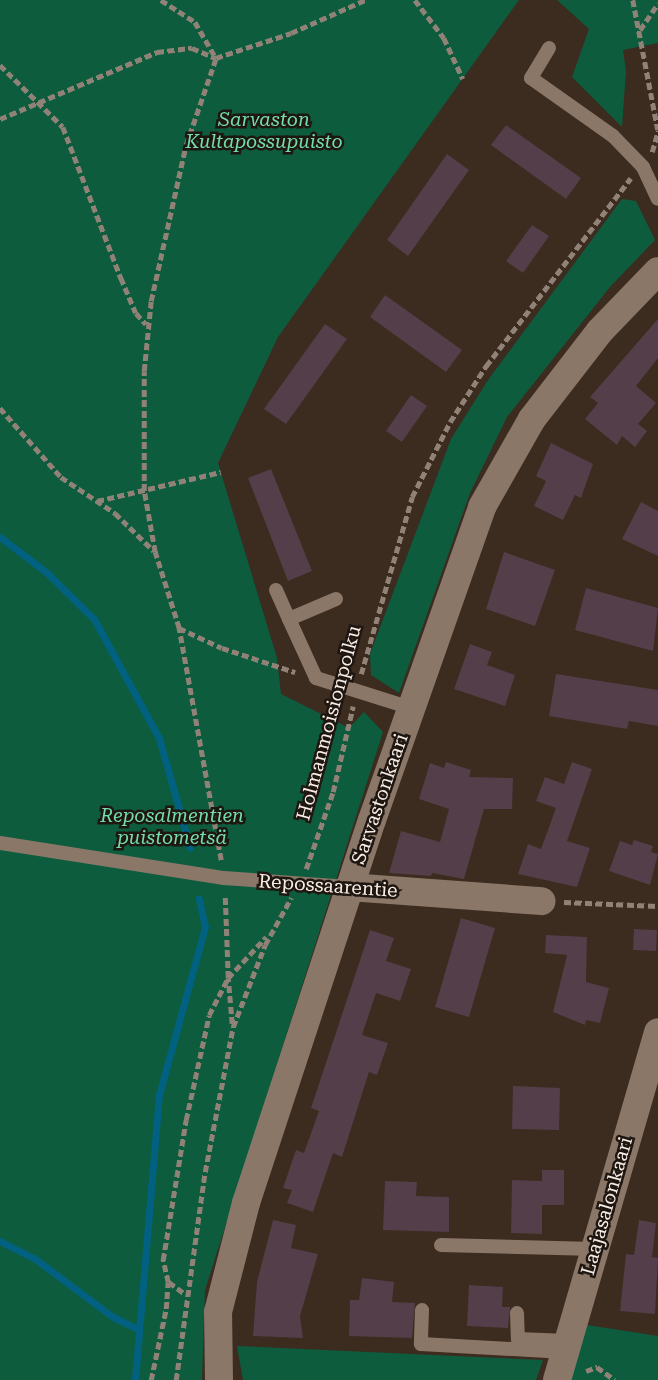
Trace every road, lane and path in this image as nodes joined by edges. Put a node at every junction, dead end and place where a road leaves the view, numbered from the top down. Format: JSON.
{"nodes":[{"id":1,"x":161,"y":0,"type":"edge"},
{"id":2,"x":365,"y":0,"type":"edge"},
{"id":3,"x":415,"y":0,"type":"edge"},
{"id":4,"x":633,"y":0,"type":"edge"},
{"id":5,"x":658,"y":3,"type":"edge"},
{"id":6,"x":640,"y":31,"type":"junction"},
{"id":7,"x":549,"y":48,"type":"dead end"},
{"id":8,"x":216,"y":58,"type":"junction"},
{"id":9,"x":0,"y":65,"type":"edge"},
{"id":10,"x":463,"y":79,"type":"dead end"},
{"id":11,"x":42,"y":103,"type":"junction"},
{"id":12,"x":0,"y":119,"type":"edge"},
{"id":13,"x":658,"y":130,"type":"edge"},
{"id":14,"x":643,"y":167,"type":"junction"},
{"id":15,"x":658,"y":199,"type":"edge"},
{"id":16,"x":658,"y":271,"type":"edge"},
{"id":17,"x":147,"y":325,"type":"junction"},
{"id":18,"x":0,"y":408,"type":"edge"},
{"id":19,"x":221,"y":472,"type":"dead end"},
{"id":20,"x":144,"y":491,"type":"junction"},
{"id":21,"x":97,"y":501,"type":"junction"},
{"id":22,"x":155,"y":552,"type":"junction"},
{"id":23,"x":276,"y":590,"type":"dead end"},
{"id":24,"x":336,"y":599,"type":"dead end"},
{"id":25,"x":289,"y":620,"type":"junction"},
{"id":26,"x":179,"y":628,"type":"junction"},
{"id":27,"x":316,"y":678,"type":"junction"},
{"id":28,"x":357,"y":690,"type":"junction"},
{"id":29,"x":411,"y":708,"type":"junction"},
{"id":30,"x":0,"y":843,"type":"edge"},
{"id":31,"x":224,"y":878,"type":"junction"},
{"id":32,"x":298,"y":887,"type":"junction"},
{"id":33,"x":349,"y":887,"type":"junction"},
{"id":34,"x":541,"y":901,"type":"joint"},
{"id":35,"x":658,"y":906,"type":"edge"},
{"id":36,"x":270,"y":934,"type":"junction"},
{"id":37,"x":228,"y":978,"type":"junction"},
{"id":38,"x":233,"y":1027,"type":"junction"},
{"id":39,"x":658,"y":1032,"type":"edge"},
{"id":40,"x":441,"y":1245,"type":"dead end"},
{"id":41,"x":595,"y":1249,"type":"junction"},
{"id":42,"x":168,"y":1282,"type":"junction"},
{"id":43,"x":186,"y":1295,"type":"junction"},
{"id":44,"x":422,"y":1310,"type":"dead end"},
{"id":45,"x":517,"y":1313,"type":"dead end"},
{"id":46,"x":566,"y":1346,"type":"junction"},
{"id":47,"x":151,"y":1380,"type":"edge"},
{"id":48,"x":176,"y":1380,"type":"edge"},
{"id":49,"x":219,"y":1380,"type":"edge"},
{"id":50,"x":557,"y":1380,"type":"edge"}],
"edges":[{"from":1,"to":8,"type":"path"},
{"from":2,"to":8,"type":"path"},
{"from":3,"to":10,"type":"path"},
{"from":4,"to":6,"type":"path"},
{"from":5,"to":6,"type":"path"},
{"from":6,"to":13,"type":"path"},
{"from":7,"to":14,"type":"lane"},
{"from":8,"to":11,"type":"path"},
{"from":8,"to":17,"type":"path"},
{"from":9,"to":11,"type":"path"},
{"from":11,"to":12,"type":"path"},
{"from":11,"to":17,"type":"path"},
{"from":14,"to":15,"type":"lane"},
{"from":14,"to":28,"type":"path","name":"Holmanmoisionpolku"},
{"from":16,"to":29,"type":"street","name":"Sarvastonkaari"},
{"from":17,"to":20,"type":"path"},
{"from":18,"to":21,"type":"path"},
{"from":19,"to":20,"type":"path"},
{"from":20,"to":21,"type":"path"},
{"from":20,"to":22,"type":"path"},
{"from":21,"to":22,"type":"path"},
{"from":22,"to":26,"type":"path"},
{"from":23,"to":25,"type":"lane"},
{"from":24,"to":25,"type":"lane"},
{"from":25,"to":27,"type":"lane"},
{"from":26,"to":27,"type":"path"},
{"from":26,"to":31,"type":"path"},
{"from":27,"to":28,"type":"lane"},
{"from":28,"to":29,"type":"lane"},
{"from":28,"to":32,"type":"path","name":"Holmanmoisionpolku"},
{"from":29,"to":33,"type":"street","name":"Sarvastonkaari"},
{"from":30,"to":31,"type":"lane","name":"Repossaarentie"},
{"from":31,"to":32,"type":"lane","name":"Repossaarentie"},
{"from":31,"to":37,"type":"path"},
{"from":32,"to":33,"type":"lane","name":"Repossaarentie"},
{"from":32,"to":36,"type":"path","name":"Holmanmoisionpolku"},
{"from":33,"to":34,"type":"street","name":"Repossaarentie"},
{"from":33,"to":49,"type":"street","name":"Sarvastonkaari"},
{"from":34,"to":35,"type":"path"},
{"from":36,"to":37,"type":"path"},
{"from":36,"to":38,"type":"path","name":"Holmanmoisionpolku"},
{"from":37,"to":38,"type":"path"},
{"from":37,"to":42,"type":"path"},
{"from":38,"to":43,"type":"path","name":"Holmanmoisionpolku"},
{"from":39,"to":41,"type":"street","name":"Laajasalonkaari"},
{"from":40,"to":41,"type":"lane"},
{"from":41,"to":46,"type":"street","name":"Laajasalonkaari"},
{"from":42,"to":43,"type":"path"},
{"from":42,"to":47,"type":"path"},
{"from":43,"to":48,"type":"path","name":"Holmanmoisionpolku"},
{"from":44,"to":46,"type":"lane"},
{"from":45,"to":46,"type":"lane"},
{"from":46,"to":50,"type":"street","name":"Laajasalonkaari"}]}
